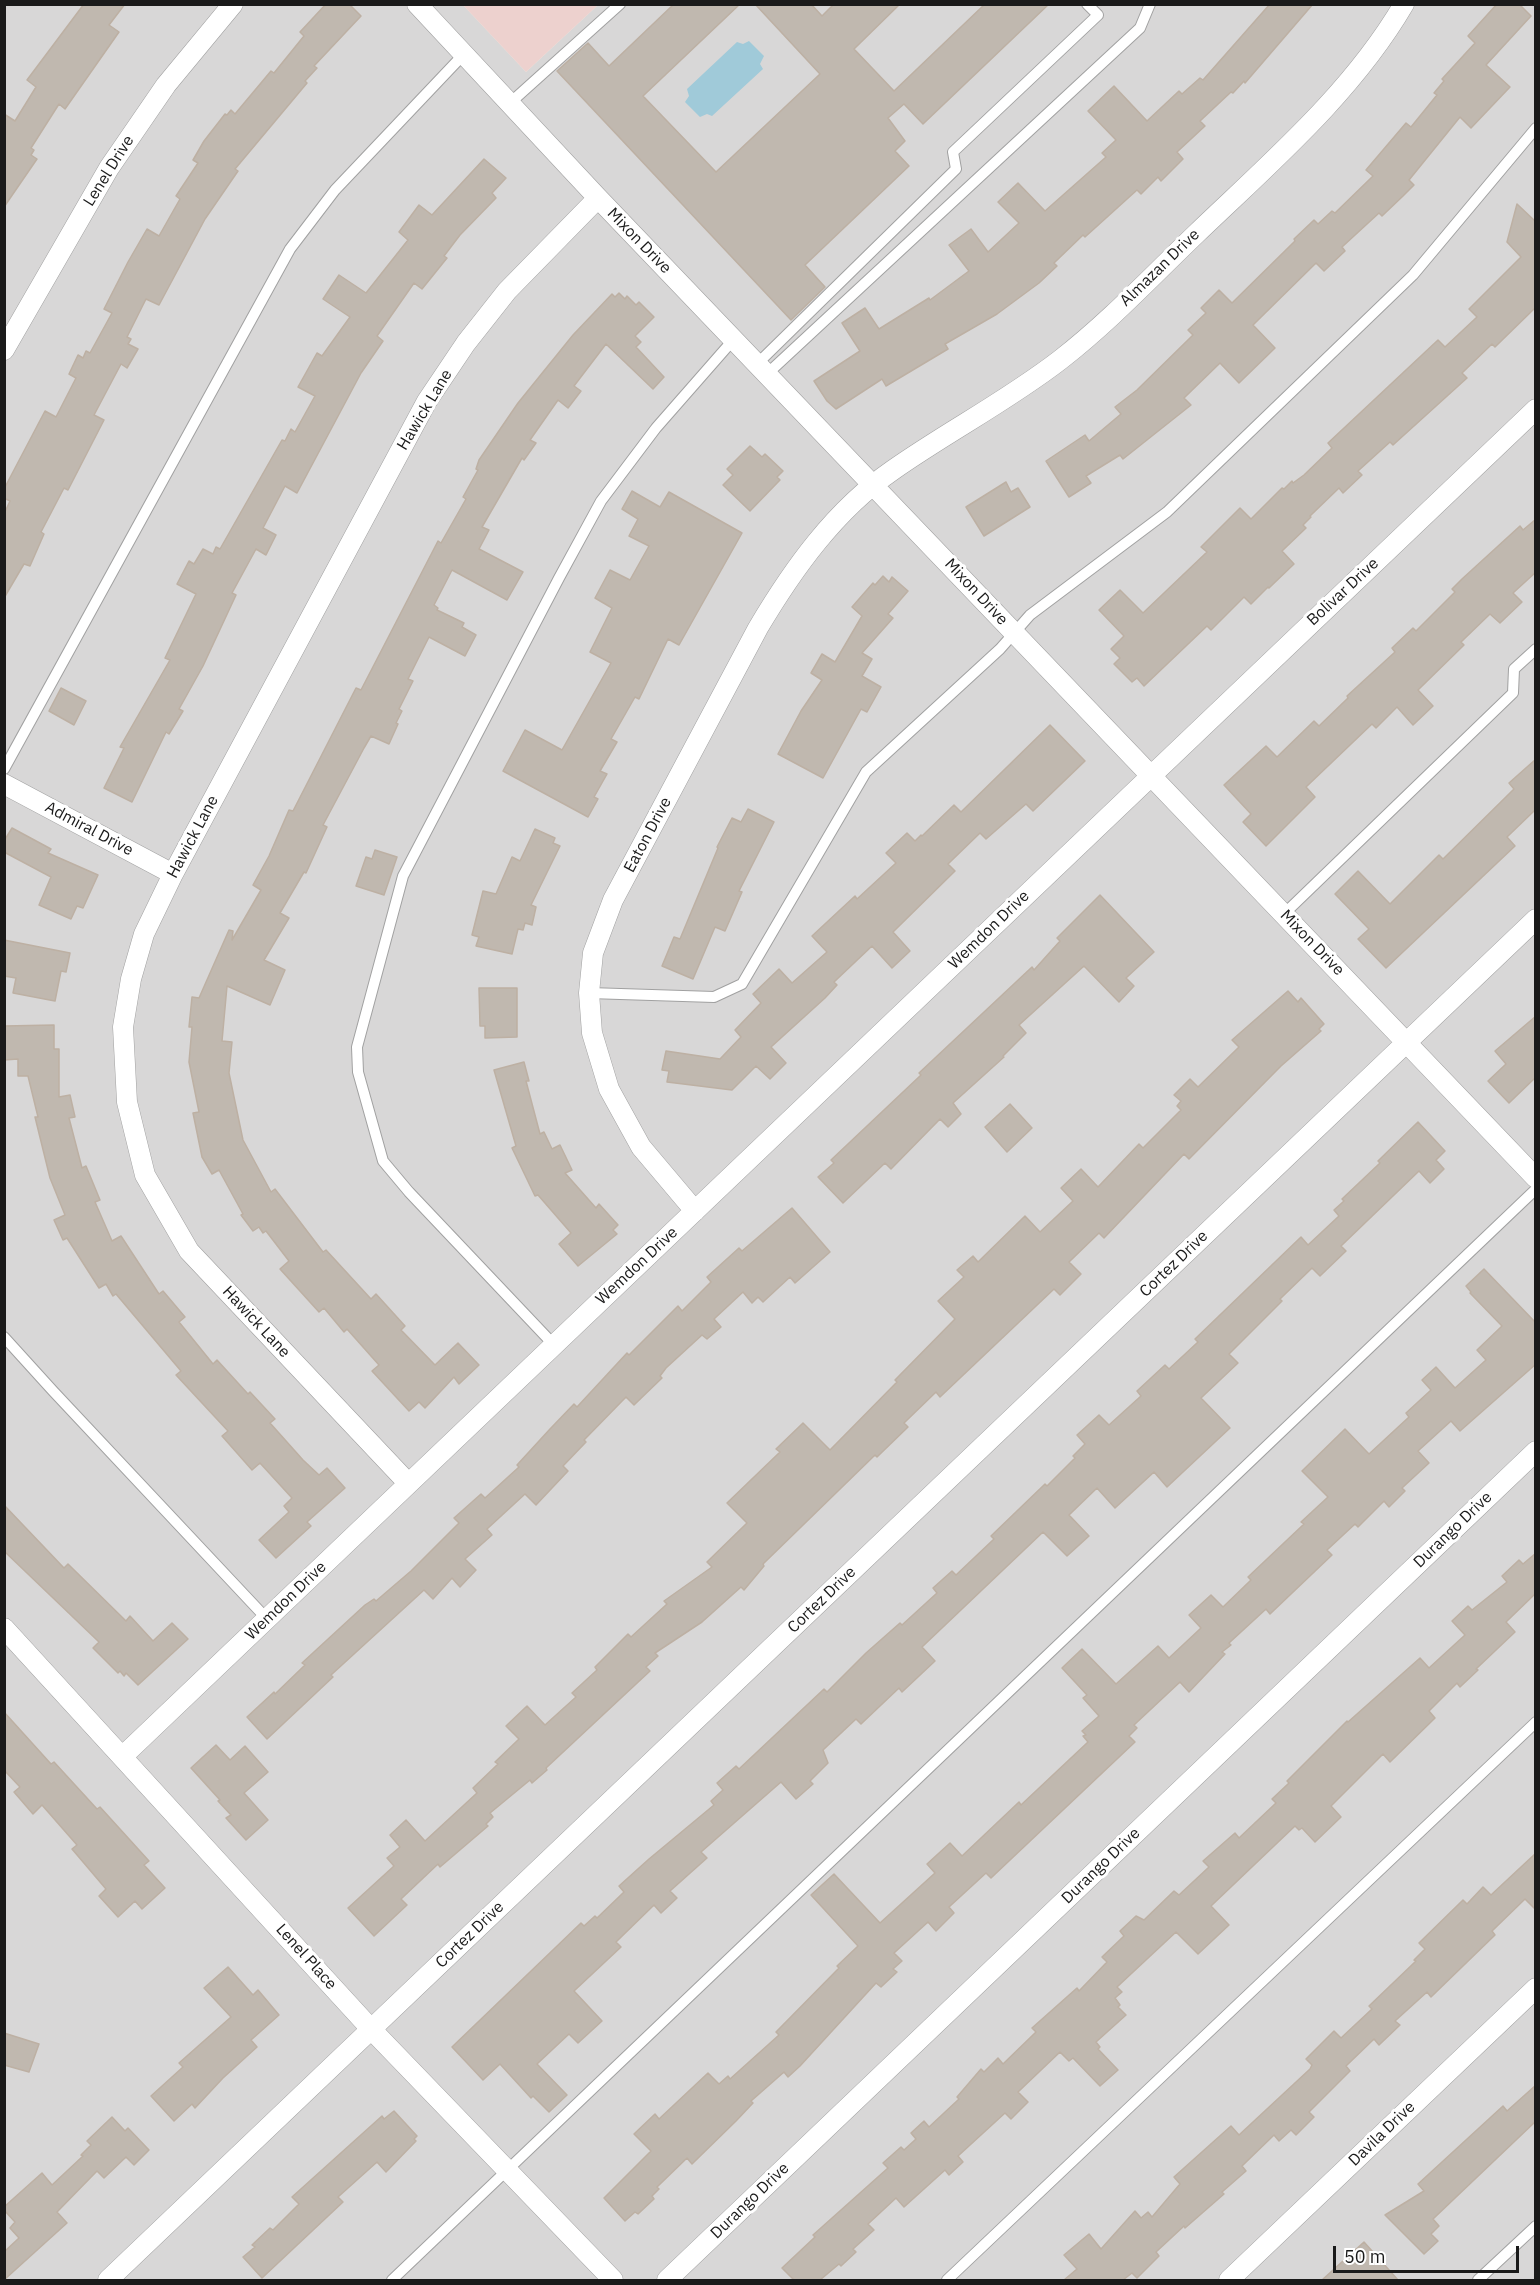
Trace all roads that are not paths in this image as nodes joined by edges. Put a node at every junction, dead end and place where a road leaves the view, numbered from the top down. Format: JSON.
{"nodes":[{"id":1,"x":233,"y":4,"type":"edge"},
{"id":2,"x":417,"y":4,"type":"edge"},
{"id":3,"x":621,"y":4,"type":"edge"},
{"id":4,"x":1088,"y":4,"type":"edge"},
{"id":5,"x":1150,"y":4,"type":"edge"},
{"id":6,"x":1404,"y":4,"type":"edge"},
{"id":7,"x":464,"y":54,"type":"junction"},
{"id":8,"x":510,"y":103,"type":"junction"},
{"id":9,"x":1536,"y":128,"type":"edge"},
{"id":10,"x":598,"y":198,"type":"junction"},
{"id":11,"x":734,"y":339,"type":"junction"},
{"id":12,"x":4,"y":350,"type":"edge"},
{"id":13,"x":762,"y":369,"type":"junction"},
{"id":14,"x":1536,"y":409,"type":"edge"},
{"id":15,"x":874,"y":485,"type":"junction"},
{"id":16,"x":1014,"y":633,"type":"junction"},
{"id":17,"x":1536,"y":649,"type":"edge"},
{"id":18,"x":4,"y":769,"type":"edge"},
{"id":19,"x":1151,"y":775,"type":"junction"},
{"id":20,"x":4,"y":784,"type":"edge"},
{"id":21,"x":173,"y":874,"type":"junction"},
{"id":22,"x":1284,"y":914,"type":"junction"},
{"id":23,"x":1536,"y":919,"type":"edge"},
{"id":24,"x":589,"y":993,"type":"junction"},
{"id":25,"x":1407,"y":1043,"type":"junction"},
{"id":26,"x":1536,"y":1178,"type":"edge"},
{"id":27,"x":1536,"y":1189,"type":"edge"},
{"id":28,"x":695,"y":1211,"type":"junction"},
{"id":29,"x":4,"y":1337,"type":"edge"},
{"id":30,"x":554,"y":1345,"type":"junction"},
{"id":31,"x":1536,"y":1451,"type":"edge"},
{"id":32,"x":408,"y":1484,"type":"junction"},
{"id":33,"x":267,"y":1619,"type":"junction"},
{"id":34,"x":4,"y":1628,"type":"edge"},
{"id":35,"x":1536,"y":1722,"type":"edge"},
{"id":36,"x":123,"y":1756,"type":"junction"},
{"id":37,"x":1536,"y":1988,"type":"edge"},
{"id":38,"x":371,"y":2029,"type":"junction"},
{"id":39,"x":508,"y":2170,"type":"junction"},
{"id":40,"x":1536,"y":2226,"type":"edge"},
{"id":41,"x":108,"y":2280,"type":"edge"},
{"id":42,"x":392,"y":2280,"type":"edge"},
{"id":43,"x":613,"y":2280,"type":"edge"},
{"id":44,"x":667,"y":2280,"type":"edge"},
{"id":45,"x":947,"y":2280,"type":"edge"},
{"id":46,"x":1229,"y":2280,"type":"edge"},
{"id":47,"x":1478,"y":2280,"type":"edge"}],
"edges":[{"from":1,"to":12,"type":"street","name":"Lenel Drive"},
{"from":2,"to":7,"type":"street","name":"Mixon Drive"},
{"from":3,"to":8,"type":"lane"},
{"from":4,"to":13,"type":"lane"},
{"from":5,"to":13,"type":"lane"},
{"from":6,"to":15,"type":"street","name":"Almazan Drive"},
{"from":7,"to":8,"type":"street","name":"Mixon Drive"},
{"from":7,"to":18,"type":"lane"},
{"from":8,"to":10,"type":"street","name":"Mixon Drive"},
{"from":9,"to":16,"type":"lane"},
{"from":10,"to":11,"type":"street","name":"Mixon Drive"},
{"from":10,"to":21,"type":"street","name":"Hawick Lane"},
{"from":11,"to":13,"type":"street","name":"Mixon Drive"},
{"from":11,"to":30,"type":"lane"},
{"from":13,"to":15,"type":"street","name":"Mixon Drive"},
{"from":14,"to":19,"type":"street","name":"Bolivar Drive"},
{"from":15,"to":16,"type":"street","name":"Mixon Drive"},
{"from":15,"to":24,"type":"street","name":"Eaton Drive"},
{"from":16,"to":19,"type":"street","name":"Mixon Drive"},
{"from":16,"to":24,"type":"lane"},
{"from":17,"to":22,"type":"lane"},
{"from":19,"to":22,"type":"street","name":"Mixon Drive"},
{"from":19,"to":28,"type":"street","name":"Wemdon Drive"},
{"from":20,"to":21,"type":"street","name":"Admiral Drive"},
{"from":21,"to":32,"type":"street","name":"Hawick Lane"},
{"from":22,"to":25,"type":"street","name":"Mixon Drive"},
{"from":23,"to":25,"type":"street","name":"Cortez Drive"},
{"from":24,"to":28,"type":"street","name":"Eaton Drive"},
{"from":25,"to":26,"type":"street","name":"Mixon Drive"},
{"from":25,"to":38,"type":"street","name":"Cortez Drive"},
{"from":27,"to":39,"type":"lane"},
{"from":28,"to":30,"type":"street","name":"Wemdon Drive"},
{"from":29,"to":33,"type":"lane"},
{"from":30,"to":32,"type":"street","name":"Wemdon Drive"},
{"from":31,"to":44,"type":"street","name":"Durango Drive"},
{"from":32,"to":33,"type":"street","name":"Wemdon Drive"},
{"from":33,"to":36,"type":"street","name":"Wemdon Drive"},
{"from":34,"to":36,"type":"street","name":"Lenel Place"},
{"from":35,"to":45,"type":"lane"},
{"from":36,"to":38,"type":"street","name":"Lenel Place"},
{"from":37,"to":46,"type":"street","name":"Davila Drive"},
{"from":38,"to":39,"type":"street","name":"Lenel Place"},
{"from":38,"to":41,"type":"street","name":"Cortez Drive"},
{"from":39,"to":42,"type":"lane"},
{"from":39,"to":43,"type":"street","name":"Lenel Place"},
{"from":40,"to":47,"type":"lane"}]}
